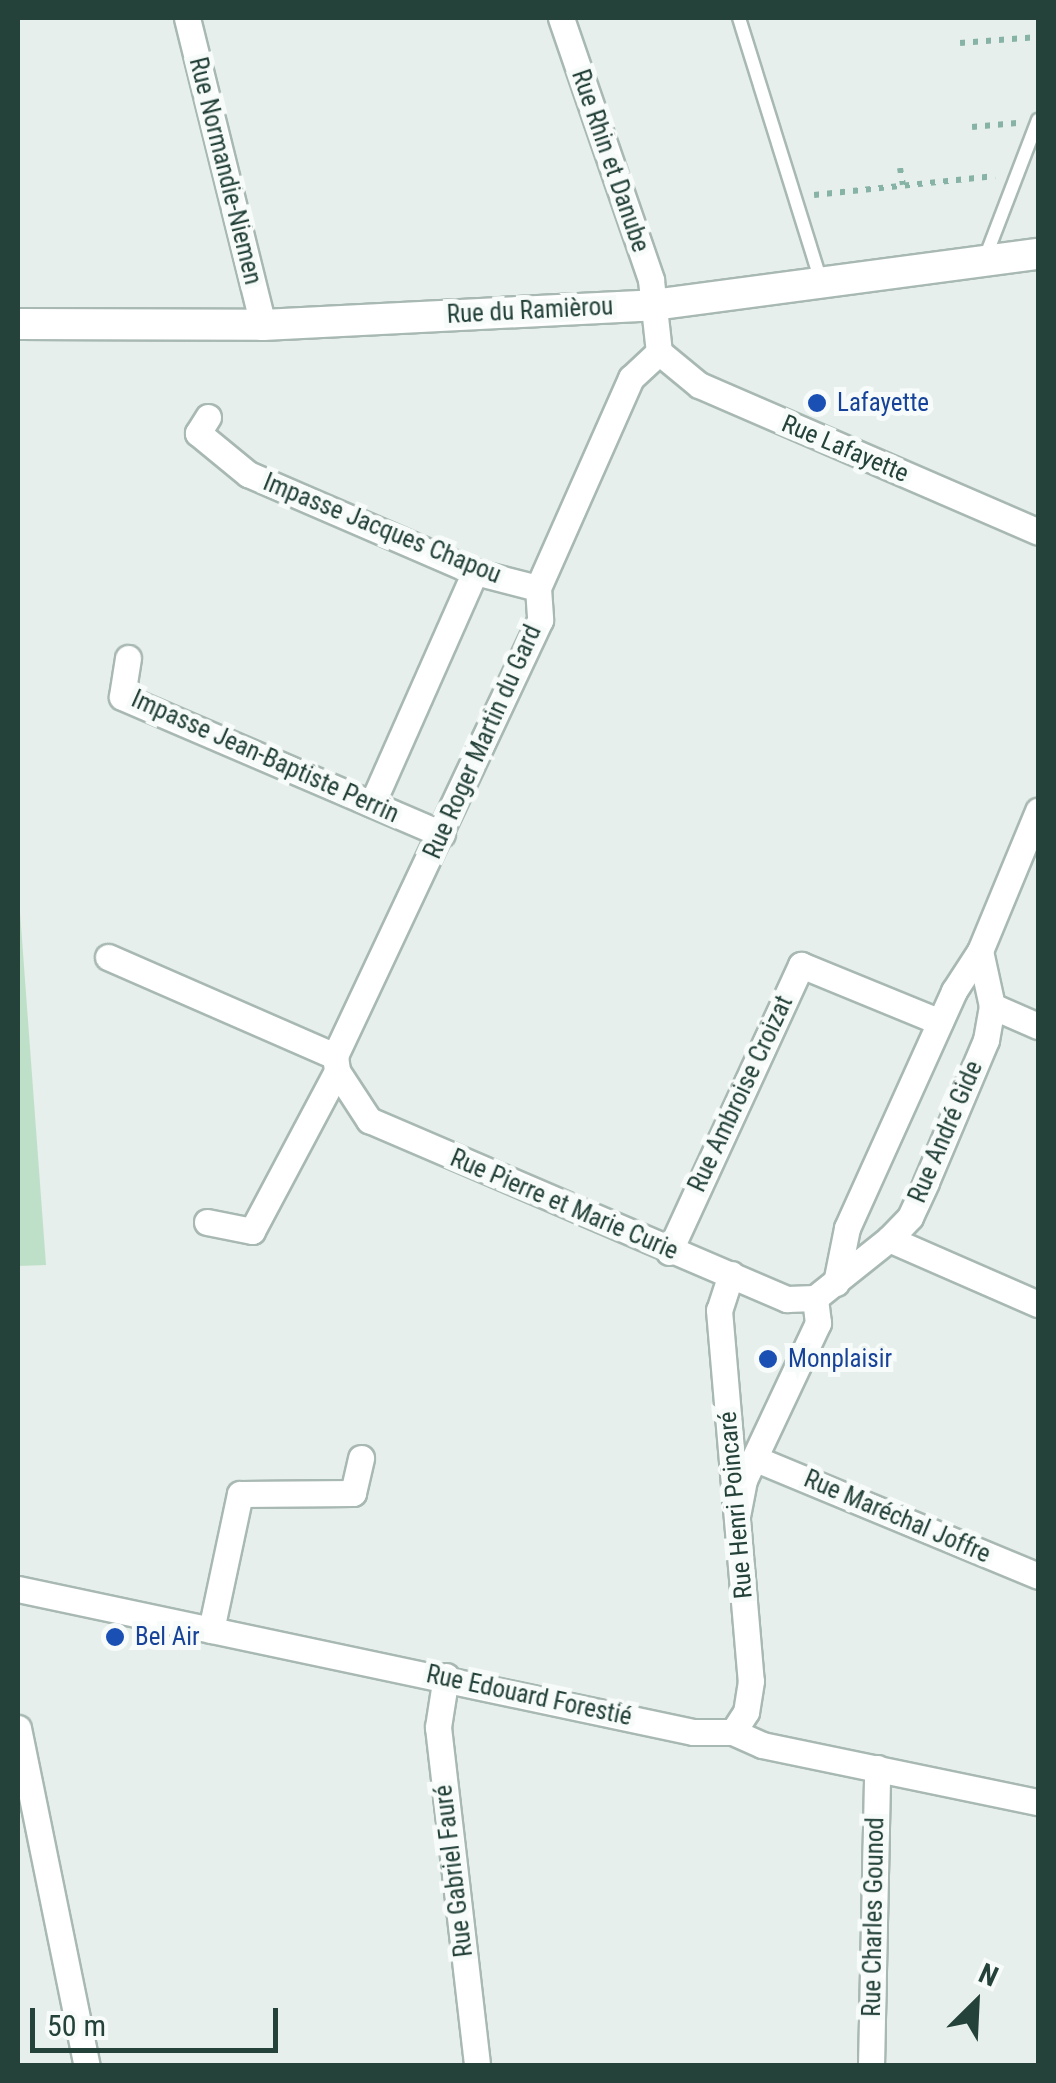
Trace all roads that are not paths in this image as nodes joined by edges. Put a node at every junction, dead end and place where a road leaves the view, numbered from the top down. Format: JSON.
{"nodes":[{"id":1,"x":187,"y":18,"type":"edge"},
{"id":2,"x":561,"y":18,"type":"edge"},
{"id":3,"x":739,"y":18,"type":"edge"},
{"id":4,"x":1038,"y":121,"type":"edge"},
{"id":5,"x":1038,"y":254,"type":"edge"},
{"id":6,"x":984,"y":259,"type":"junction"},
{"id":7,"x":822,"y":282,"type":"junction"},
{"id":8,"x":654,"y":305,"type":"junction"},
{"id":9,"x":18,"y":324,"type":"edge"},
{"id":10,"x":262,"y":326,"type":"junction"},
{"id":11,"x":659,"y":352,"type":"junction"},
{"id":12,"x":208,"y":417,"type":"dead end"},
{"id":13,"x":1038,"y":532,"type":"edge"},
{"id":14,"x":475,"y":572,"type":"junction"},
{"id":15,"x":538,"y":588,"type":"junction"},
{"id":16,"x":128,"y":658,"type":"dead end"},
{"id":17,"x":372,"y":804,"type":"junction"},
{"id":18,"x":1038,"y":811,"type":"edge"},
{"id":19,"x":442,"y":834,"type":"junction"},
{"id":20,"x":980,"y":951,"type":"junction"},
{"id":21,"x":108,"y":957,"type":"dead end"},
{"id":22,"x":992,"y":1006,"type":"junction"},
{"id":23,"x":940,"y":1022,"type":"junction"},
{"id":24,"x":1038,"y":1026,"type":"edge"},
{"id":25,"x":336,"y":1063,"type":"junction"},
{"id":26,"x":207,"y":1222,"type":"dead end"},
{"id":27,"x":889,"y":1238,"type":"junction"},
{"id":28,"x":669,"y":1252,"type":"junction"},
{"id":29,"x":730,"y":1274,"type":"junction"},
{"id":30,"x":825,"y":1290,"type":"junction"},
{"id":31,"x":1038,"y":1304,"type":"edge"},
{"id":32,"x":361,"y":1458,"type":"dead end"},
{"id":33,"x":756,"y":1459,"type":"junction"},
{"id":34,"x":737,"y":1516,"type":"junction"},
{"id":35,"x":1038,"y":1576,"type":"edge"},
{"id":36,"x":18,"y":1589,"type":"edge"},
{"id":37,"x":211,"y":1630,"type":"junction"},
{"id":38,"x":446,"y":1676,"type":"junction"},
{"id":39,"x":18,"y":1728,"type":"edge"},
{"id":40,"x":733,"y":1732,"type":"junction"},
{"id":41,"x":877,"y":1768,"type":"junction"},
{"id":42,"x":1038,"y":1802,"type":"edge"},
{"id":43,"x":87,"y":2066,"type":"edge"},
{"id":44,"x":477,"y":2066,"type":"edge"},
{"id":45,"x":871,"y":2066,"type":"edge"}],
"edges":[{"from":1,"to":10,"type":"street","name":"Rue Normandie-Niemen"},
{"from":2,"to":8,"type":"street","name":"Rue Rhin et Danube"},
{"from":3,"to":7,"type":"lane"},
{"from":4,"to":6,"type":"lane"},
{"from":5,"to":6,"type":"street","name":"Rue du Ramièrou"},
{"from":6,"to":7,"type":"street","name":"Rue du Ramièrou"},
{"from":7,"to":8,"type":"street","name":"Rue du Ramièrou"},
{"from":8,"to":10,"type":"street","name":"Rue du Ramièrou"},
{"from":8,"to":11,"type":"street"},
{"from":9,"to":10,"type":"street","name":"Rue du Ramièrou"},
{"from":11,"to":13,"type":"street","name":"Rue Lafayette"},
{"from":11,"to":15,"type":"street","name":"Rue Roger Martin du Gard"},
{"from":12,"to":14,"type":"street","name":"Impasse Jacques Chapou"},
{"from":14,"to":15,"type":"street","name":"Impasse Jacques Chapou"},
{"from":14,"to":17,"type":"street"},
{"from":15,"to":19,"type":"street","name":"Rue Roger Martin du Gard"},
{"from":16,"to":17,"type":"street","name":"Impasse Jean-Baptiste Perrin"},
{"from":17,"to":19,"type":"street","name":"Impasse Jean-Baptiste Perrin"},
{"from":18,"to":20,"type":"street","name":"Rue André Gide"},
{"from":19,"to":25,"type":"street","name":"Rue Roger Martin du Gard"},
{"from":20,"to":22,"type":"street","name":"Rue André Gide"},
{"from":20,"to":23,"type":"street","name":"Rue André Gide"},
{"from":21,"to":25,"type":"street"},
{"from":22,"to":24,"type":"street"},
{"from":22,"to":27,"type":"street","name":"Rue André Gide"},
{"from":23,"to":28,"type":"street","name":"Rue Ambroise Croizat"},
{"from":23,"to":30,"type":"street","name":"Rue André Gide"},
{"from":25,"to":26,"type":"street","name":"Rue Roger Martin du Gard"},
{"from":25,"to":28,"type":"street","name":"Rue Pierre et Marie Curie"},
{"from":27,"to":30,"type":"street","name":"Rue André Gide"},
{"from":27,"to":31,"type":"street"},
{"from":28,"to":29,"type":"street","name":"Rue Pierre et Marie Curie"},
{"from":29,"to":30,"type":"street","name":"Rue Pierre et Marie Curie"},
{"from":29,"to":34,"type":"street","name":"Rue Henri Poincaré"},
{"from":30,"to":33,"type":"street","name":"Rue André Gide"},
{"from":32,"to":37,"type":"street"},
{"from":33,"to":34,"type":"street","name":"Rue André Gide"},
{"from":33,"to":35,"type":"street","name":"Rue Maréchal Joffre"},
{"from":34,"to":40,"type":"street","name":"Rue Henri Poincaré"},
{"from":36,"to":37,"type":"street","name":"Rue Edouard Forestié"},
{"from":37,"to":38,"type":"street","name":"Rue Edouard Forestié"},
{"from":38,"to":40,"type":"street","name":"Rue Edouard Forestié"},
{"from":38,"to":44,"type":"street","name":"Rue Gabriel Fauré"},
{"from":39,"to":43,"type":"street"},
{"from":40,"to":41,"type":"street","name":"Rue Edouard Forestié"},
{"from":41,"to":42,"type":"street","name":"Rue Edouard Forestié"},
{"from":41,"to":45,"type":"street","name":"Rue Charles Gounod"}]}
